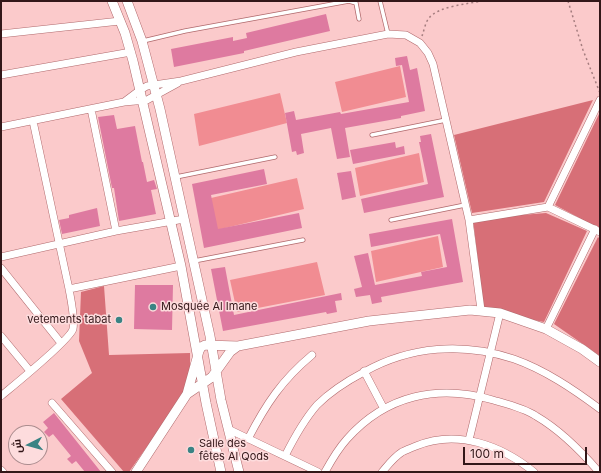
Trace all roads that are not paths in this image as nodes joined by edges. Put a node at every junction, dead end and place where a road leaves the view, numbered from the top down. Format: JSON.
{"nodes":[{"id":1,"x":112,"y":1,"type":"edge"},
{"id":2,"x":127,"y":1,"type":"edge"},
{"id":3,"x":380,"y":1,"type":"edge"},
{"id":4,"x":359,"y":19,"type":"dead end"},
{"id":5,"x":120,"y":21,"type":"junction"},
{"id":6,"x":1,"y":34,"type":"edge"},
{"id":7,"x":388,"y":34,"type":"junction"},
{"id":8,"x":142,"y":41,"type":"junction"},
{"id":9,"x":131,"y":52,"type":"junction"},
{"id":10,"x":1,"y":75,"type":"edge"},
{"id":11,"x":181,"y":81,"type":"junction"},
{"id":12,"x":153,"y":85,"type":"junction"},
{"id":13,"x":140,"y":90,"type":"junction"},
{"id":14,"x":156,"y":95,"type":"junction"},
{"id":15,"x":142,"y":100,"type":"junction"},
{"id":16,"x":600,"y":100,"type":"edge"},
{"id":17,"x":124,"y":102,"type":"junction"},
{"id":18,"x":91,"y":109,"type":"junction"},
{"id":19,"x":446,"y":120,"type":"junction"},
{"id":20,"x":33,"y":121,"type":"junction"},
{"id":21,"x":1,"y":127,"type":"edge"},
{"id":22,"x":372,"y":135,"type":"dead end"},
{"id":23,"x":275,"y":157,"type":"dead end"},
{"id":24,"x":175,"y":177,"type":"junction"},
{"id":25,"x":465,"y":205,"type":"junction"},
{"id":26,"x":548,"y":207,"type":"junction"},
{"id":27,"x":184,"y":219,"type":"junction"},
{"id":28,"x":391,"y":220,"type":"dead end"},
{"id":29,"x":469,"y":220,"type":"junction"},
{"id":30,"x":170,"y":221,"type":"junction"},
{"id":31,"x":597,"y":230,"type":"edge"},
{"id":32,"x":116,"y":231,"type":"junction"},
{"id":33,"x":303,"y":240,"type":"dead end"},
{"id":34,"x":60,"y":243,"type":"junction"},
{"id":35,"x":1,"y":257,"type":"edge"},
{"id":36,"x":194,"y":262,"type":"junction"},
{"id":37,"x":181,"y":266,"type":"junction"},
{"id":38,"x":1,"y":268,"type":"edge"},
{"id":39,"x":69,"y":289,"type":"junction"},
{"id":40,"x":481,"y":310,"type":"junction"},
{"id":41,"x":500,"y":313,"type":"junction"},
{"id":42,"x":546,"y":329,"type":"junction"},
{"id":43,"x":1,"y":336,"type":"edge"},
{"id":44,"x":61,"y":344,"type":"junction"},
{"id":45,"x":212,"y":345,"type":"junction"},
{"id":46,"x":238,"y":346,"type":"junction"},
{"id":47,"x":491,"y":353,"type":"junction"},
{"id":48,"x":312,"y":355,"type":"dead end"},
{"id":49,"x":198,"y":356,"type":"junction"},
{"id":50,"x":600,"y":362,"type":"edge"},
{"id":51,"x":30,"y":371,"type":"junction"},
{"id":52,"x":364,"y":371,"type":"junction"},
{"id":53,"x":216,"y":372,"type":"junction"},
{"id":54,"x":203,"y":384,"type":"junction"},
{"id":55,"x":187,"y":394,"type":"junction"},
{"id":56,"x":1,"y":396,"type":"edge"},
{"id":57,"x":480,"y":397,"type":"junction"},
{"id":58,"x":52,"y":403,"type":"dead end"},
{"id":59,"x":384,"y":409,"type":"junction"},
{"id":60,"x":600,"y":409,"type":"edge"},
{"id":61,"x":228,"y":429,"type":"junction"},
{"id":62,"x":248,"y":439,"type":"junction"},
{"id":63,"x":469,"y":440,"type":"junction"},
{"id":64,"x":285,"y":456,"type":"junction"},
{"id":65,"x":112,"y":472,"type":"edge"},
{"id":66,"x":136,"y":472,"type":"edge"},
{"id":67,"x":221,"y":472,"type":"edge"},
{"id":68,"x":238,"y":472,"type":"edge"},
{"id":69,"x":318,"y":472,"type":"edge"},
{"id":70,"x":325,"y":472,"type":"edge"},
{"id":71,"x":382,"y":472,"type":"edge"},
{"id":72,"x":534,"y":472,"type":"edge"},
{"id":73,"x":599,"y":472,"type":"edge"}],
"edges":[{"from":1,"to":5,"type":"street"},
{"from":2,"to":8,"type":"street"},
{"from":3,"to":7,"type":"lane"},
{"from":4,"to":8,"type":"lane"},
{"from":5,"to":6,"type":"street"},
{"from":5,"to":9,"type":"street"},
{"from":7,"to":11,"type":"street"},
{"from":7,"to":19,"type":"street"},
{"from":8,"to":12,"type":"street"},
{"from":9,"to":10,"type":"street"},
{"from":9,"to":13,"type":"street"},
{"from":11,"to":12,"type":"street"},
{"from":11,"to":14,"type":"street"},
{"from":12,"to":13,"type":"street"},
{"from":12,"to":14,"type":"street"},
{"from":13,"to":15,"type":"street"},
{"from":13,"to":17,"type":"street"},
{"from":14,"to":15,"type":"street"},
{"from":14,"to":24,"type":"street"},
{"from":15,"to":17,"type":"street"},
{"from":15,"to":30,"type":"street"},
{"from":16,"to":26,"type":"street"},
{"from":17,"to":18,"type":"street"},
{"from":18,"to":20,"type":"street"},
{"from":18,"to":32,"type":"street"},
{"from":19,"to":22,"type":"lane"},
{"from":19,"to":25,"type":"street"},
{"from":20,"to":21,"type":"street"},
{"from":20,"to":34,"type":"street"},
{"from":23,"to":24,"type":"lane"},
{"from":24,"to":27,"type":"street"},
{"from":25,"to":28,"type":"lane"},
{"from":25,"to":29,"type":"street"},
{"from":26,"to":29,"type":"street"},
{"from":26,"to":31,"type":"street"},
{"from":27,"to":30,"type":"street"},
{"from":27,"to":36,"type":"street"},
{"from":29,"to":40,"type":"street"},
{"from":30,"to":32,"type":"street"},
{"from":30,"to":37,"type":"street"},
{"from":31,"to":42,"type":"street"},
{"from":32,"to":34,"type":"street"},
{"from":33,"to":36,"type":"lane"},
{"from":34,"to":35,"type":"street"},
{"from":34,"to":39,"type":"street"},
{"from":36,"to":45,"type":"street"},
{"from":37,"to":39,"type":"street"},
{"from":37,"to":49,"type":"street"},
{"from":38,"to":44,"type":"street"},
{"from":39,"to":44,"type":"street"},
{"from":40,"to":41,"type":"street"},
{"from":40,"to":46,"type":"street"},
{"from":41,"to":42,"type":"street"},
{"from":41,"to":47,"type":"street"},
{"from":42,"to":50,"type":"street"},
{"from":43,"to":51,"type":"street"},
{"from":44,"to":51,"type":"street"},
{"from":45,"to":46,"type":"street"},
{"from":45,"to":49,"type":"street"},
{"from":45,"to":53,"type":"street"},
{"from":46,"to":53,"type":"street"},
{"from":47,"to":52,"type":"street"},
{"from":47,"to":57,"type":"street"},
{"from":47,"to":60,"type":"street"},
{"from":48,"to":62,"type":"street"},
{"from":49,"to":54,"type":"street"},
{"from":49,"to":55,"type":"street"},
{"from":51,"to":56,"type":"street"},
{"from":52,"to":59,"type":"street"},
{"from":52,"to":64,"type":"street"},
{"from":53,"to":54,"type":"street"},
{"from":53,"to":61,"type":"street"},
{"from":54,"to":55,"type":"street"},
{"from":54,"to":67,"type":"street"},
{"from":55,"to":66,"type":"street"},
{"from":57,"to":59,"type":"street"},
{"from":57,"to":63,"type":"street"},
{"from":57,"to":73,"type":"street"},
{"from":58,"to":65,"type":"street"},
{"from":59,"to":70,"type":"street"},
{"from":61,"to":62,"type":"street"},
{"from":61,"to":68,"type":"street"},
{"from":62,"to":64,"type":"street"},
{"from":63,"to":71,"type":"street"},
{"from":63,"to":72,"type":"street"},
{"from":64,"to":69,"type":"street"}]}
